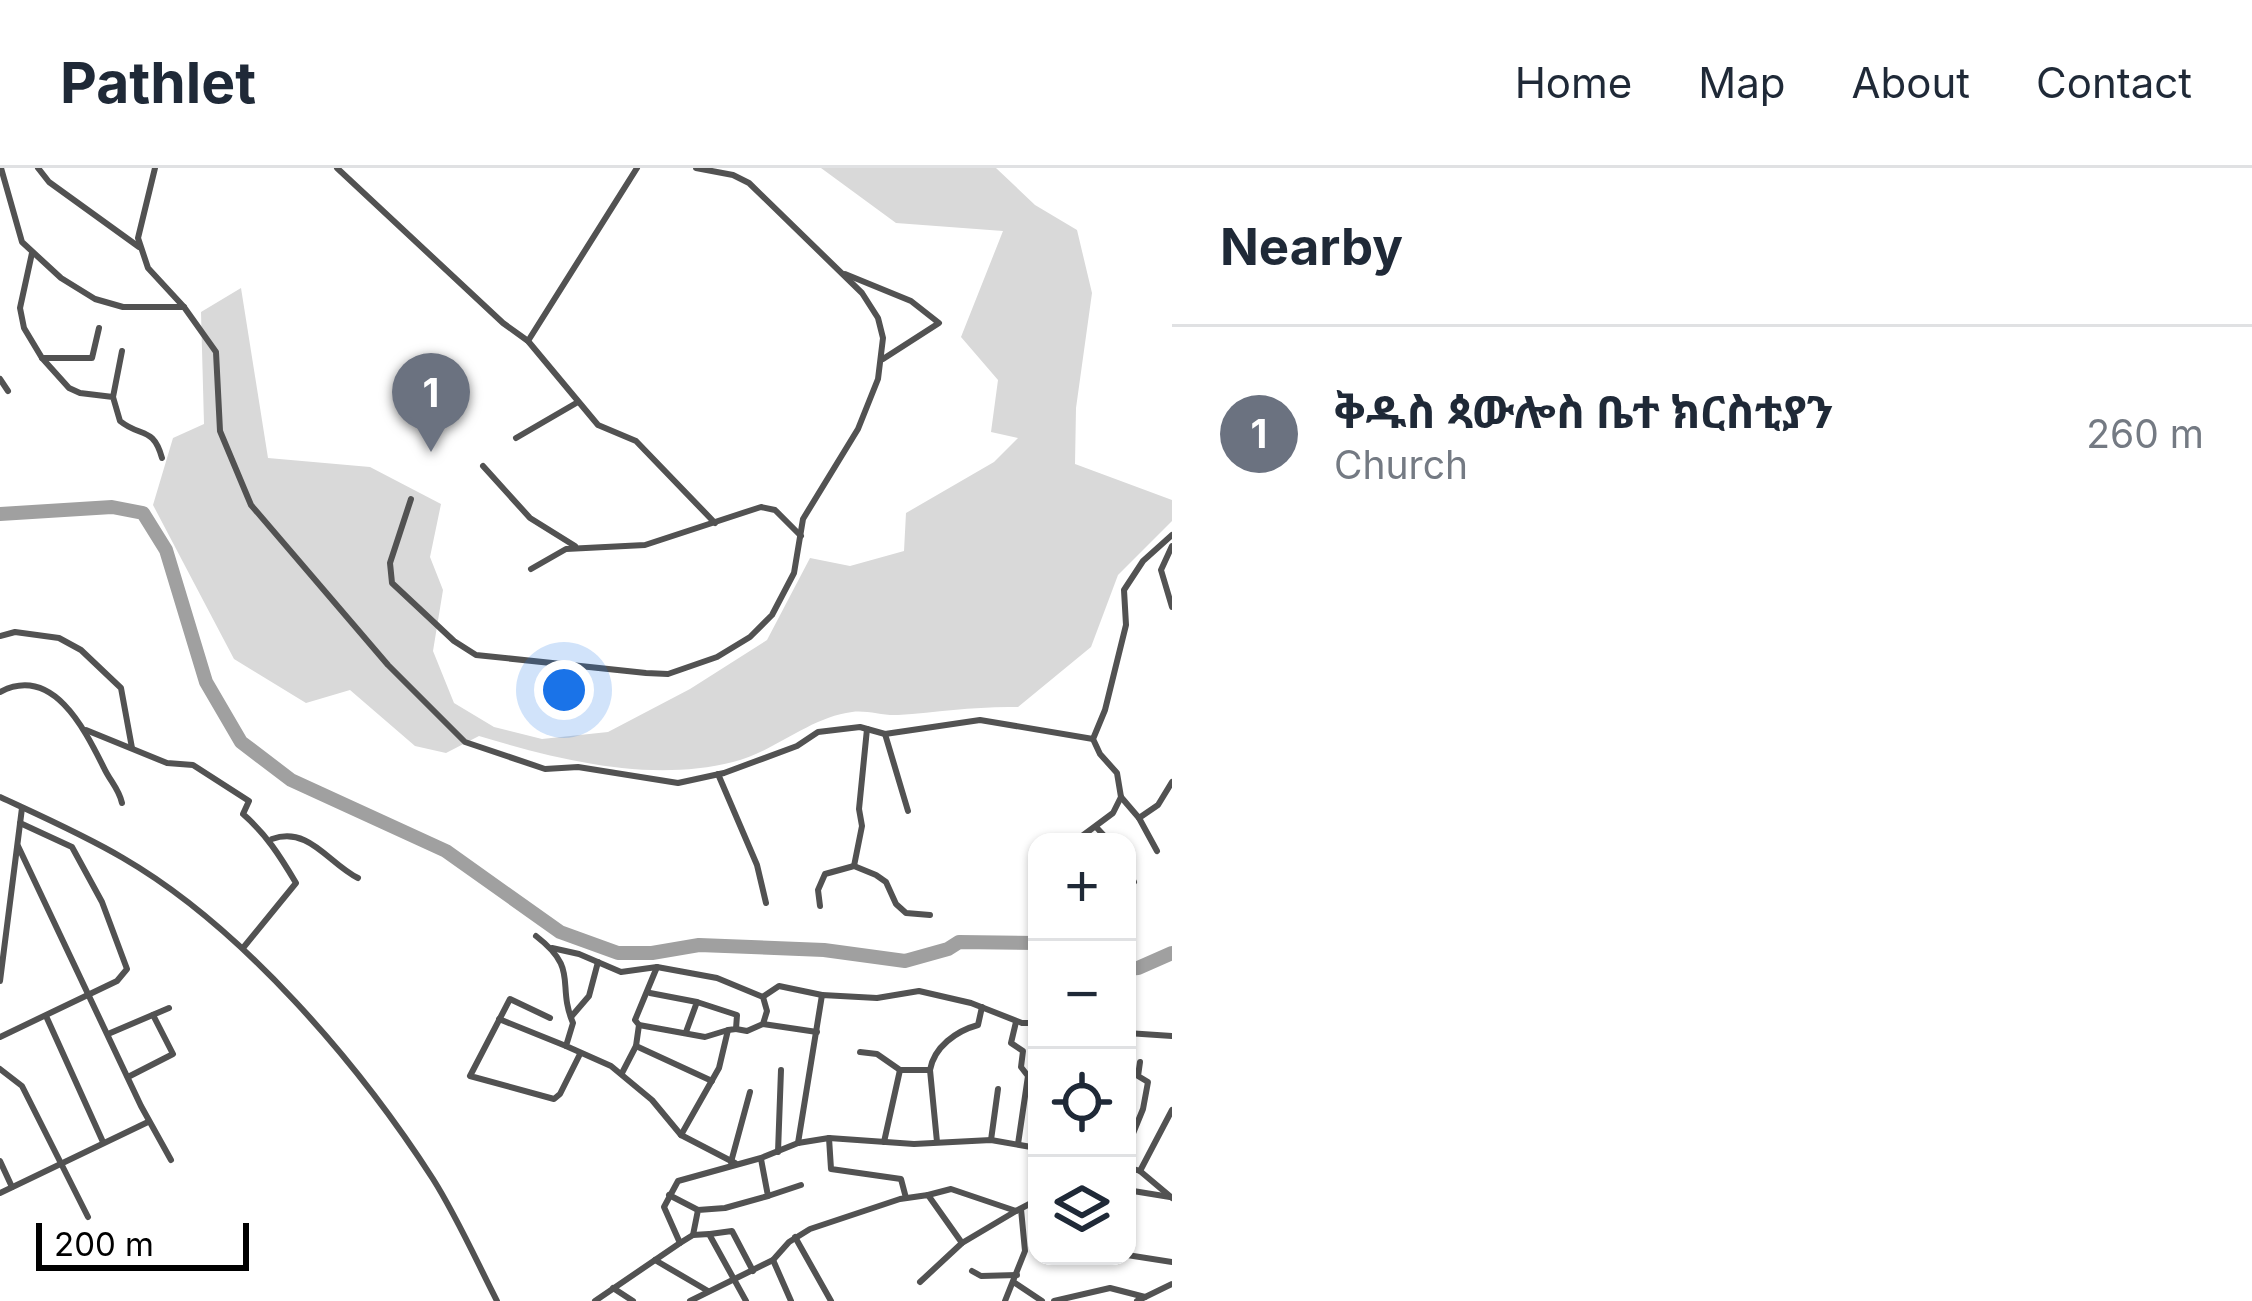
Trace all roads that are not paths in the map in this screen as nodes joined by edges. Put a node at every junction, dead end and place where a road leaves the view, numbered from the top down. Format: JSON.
{"nodes":[{"id":1,"x":1,"y":168,"type":"edge"},
{"id":2,"x":38,"y":168,"type":"edge"},
{"id":3,"x":154,"y":168,"type":"edge"},
{"id":4,"x":337,"y":168,"type":"edge"},
{"id":5,"x":637,"y":168,"type":"edge"},
{"id":6,"x":696,"y":168,"type":"edge"},
{"id":7,"x":139,"y":247,"type":"junction"},
{"id":8,"x":32,"y":253,"type":"junction"},
{"id":9,"x":841,"y":273,"type":"junction"},
{"id":10,"x":184,"y":307,"type":"junction"},
{"id":11,"x":99,"y":328,"type":"dead end"},
{"id":12,"x":528,"y":341,"type":"junction"},
{"id":13,"x":122,"y":351,"type":"dead end"},
{"id":14,"x":42,"y":358,"type":"junction"},
{"id":15,"x":883,"y":359,"type":"junction"},
{"id":16,"x":0,"y":379,"type":"edge"},
{"id":17,"x":8,"y":391,"type":"dead end"},
{"id":18,"x":112,"y":398,"type":"junction"},
{"id":19,"x":578,"y":402,"type":"junction"},
{"id":20,"x":516,"y":438,"type":"dead end"},
{"id":21,"x":162,"y":458,"type":"dead end"},
{"id":22,"x":483,"y":466,"type":"dead end"},
{"id":23,"x":411,"y":499,"type":"dead end"},
{"id":24,"x":715,"y":523,"type":"junction"},
{"id":25,"x":1172,"y":535,"type":"edge"},
{"id":26,"x":801,"y":536,"type":"junction"},
{"id":27,"x":1172,"y":546,"type":"edge"},
{"id":28,"x":578,"y":548,"type":"junction"},
{"id":29,"x":531,"y":569,"type":"dead end"},
{"id":30,"x":1172,"y":607,"type":"edge"},
{"id":31,"x":0,"y":636,"type":"edge"},
{"id":32,"x":0,"y":692,"type":"edge"},
{"id":33,"x":867,"y":729,"type":"junction"},
{"id":34,"x":86,"y":730,"type":"junction"},
{"id":35,"x":885,"y":734,"type":"junction"},
{"id":36,"x":1094,"y":739,"type":"junction"},
{"id":37,"x":132,"y":748,"type":"junction"},
{"id":38,"x":718,"y":774,"type":"junction"},
{"id":39,"x":1172,"y":782,"type":"edge"},
{"id":40,"x":0,"y":797,"type":"edge"},
{"id":41,"x":1121,"y":797,"type":"junction"},
{"id":42,"x":122,"y":802,"type":"dead end"},
{"id":43,"x":22,"y":808,"type":"junction"},
{"id":44,"x":908,"y":811,"type":"dead end"},
{"id":45,"x":1139,"y":818,"type":"junction"},
{"id":46,"x":20,"y":823,"type":"junction"},
{"id":47,"x":1097,"y":828,"type":"junction"},
{"id":48,"x":1089,"y":833,"type":"edge"},
{"id":49,"x":1102,"y":833,"type":"edge"},
{"id":50,"x":272,"y":839,"type":"junction"},
{"id":51,"x":18,"y":846,"type":"junction"},
{"id":52,"x":1157,"y":850,"type":"dead end"},
{"id":53,"x":854,"y":866,"type":"junction"},
{"id":54,"x":358,"y":878,"type":"dead end"},
{"id":55,"x":766,"y":904,"type":"dead end"},
{"id":56,"x":820,"y":907,"type":"dead end"},
{"id":57,"x":930,"y":914,"type":"dead end"},
{"id":58,"x":536,"y":936,"type":"dead end"},
{"id":59,"x":552,"y":948,"type":"junction"},
{"id":60,"x":242,"y":949,"type":"junction"},
{"id":61,"x":598,"y":962,"type":"junction"},
{"id":62,"x":657,"y":968,"type":"junction"},
{"id":63,"x":0,"y":981,"type":"edge"},
{"id":64,"x":650,"y":992,"type":"junction"},
{"id":65,"x":88,"y":994,"type":"junction"},
{"id":66,"x":822,"y":995,"type":"junction"},
{"id":67,"x":763,"y":997,"type":"junction"},
{"id":68,"x":697,"y":1002,"type":"junction"},
{"id":69,"x":982,"y":1007,"type":"junction"},
{"id":70,"x":169,"y":1008,"type":"dead end"},
{"id":71,"x":153,"y":1015,"type":"junction"},
{"id":72,"x":46,"y":1016,"type":"junction"},
{"id":73,"x":571,"y":1017,"type":"junction"},
{"id":74,"x":550,"y":1018,"type":"dead end"},
{"id":75,"x":499,"y":1019,"type":"junction"},
{"id":76,"x":1016,"y":1022,"type":"junction"},
{"id":77,"x":1028,"y":1023,"type":"edge"},
{"id":78,"x":638,"y":1024,"type":"junction"},
{"id":79,"x":763,"y":1024,"type":"junction"},
{"id":80,"x":732,"y":1030,"type":"junction"},
{"id":81,"x":686,"y":1032,"type":"junction"},
{"id":82,"x":817,"y":1032,"type":"junction"},
{"id":83,"x":108,"y":1034,"type":"junction"},
{"id":84,"x":1136,"y":1034,"type":"edge"},
{"id":85,"x":1172,"y":1036,"type":"edge"},
{"id":86,"x":0,"y":1037,"type":"edge"},
{"id":87,"x":566,"y":1046,"type":"junction"},
{"id":88,"x":636,"y":1046,"type":"junction"},
{"id":89,"x":860,"y":1052,"type":"dead end"},
{"id":90,"x":580,"y":1054,"type":"junction"},
{"id":91,"x":1140,"y":1062,"type":"dead end"},
{"id":92,"x":0,"y":1069,"type":"edge"},
{"id":93,"x":781,"y":1070,"type":"dead end"},
{"id":94,"x":900,"y":1070,"type":"junction"},
{"id":95,"x":930,"y":1070,"type":"junction"},
{"id":96,"x":622,"y":1075,"type":"junction"},
{"id":97,"x":128,"y":1077,"type":"junction"},
{"id":98,"x":712,"y":1081,"type":"junction"},
{"id":99,"x":998,"y":1089,"type":"dead end"},
{"id":100,"x":750,"y":1092,"type":"dead end"},
{"id":101,"x":1172,"y":1110,"type":"edge"},
{"id":102,"x":148,"y":1122,"type":"junction"},
{"id":103,"x":1136,"y":1126,"type":"edge"},
{"id":104,"x":681,"y":1135,"type":"junction"},
{"id":105,"x":830,"y":1138,"type":"junction"},
{"id":106,"x":991,"y":1140,"type":"junction"},
{"id":107,"x":103,"y":1142,"type":"junction"},
{"id":108,"x":884,"y":1142,"type":"junction"},
{"id":109,"x":937,"y":1142,"type":"junction"},
{"id":110,"x":798,"y":1143,"type":"junction"},
{"id":111,"x":1018,"y":1144,"type":"junction"},
{"id":112,"x":1028,"y":1146,"type":"edge"},
{"id":113,"x":778,"y":1152,"type":"junction"},
{"id":114,"x":761,"y":1158,"type":"junction"},
{"id":115,"x":171,"y":1160,"type":"dead end"},
{"id":116,"x":0,"y":1161,"type":"edge"},
{"id":117,"x":735,"y":1163,"type":"junction"},
{"id":118,"x":58,"y":1164,"type":"junction"},
{"id":119,"x":1136,"y":1170,"type":"edge"},
{"id":120,"x":1140,"y":1171,"type":"junction"},
{"id":121,"x":801,"y":1185,"type":"dead end"},
{"id":122,"x":12,"y":1187,"type":"junction"},
{"id":123,"x":1136,"y":1191,"type":"edge"},
{"id":124,"x":0,"y":1193,"type":"edge"},
{"id":125,"x":668,"y":1194,"type":"junction"},
{"id":126,"x":928,"y":1195,"type":"junction"},
{"id":127,"x":768,"y":1196,"type":"junction"},
{"id":128,"x":1171,"y":1197,"type":"edge"},
{"id":129,"x":907,"y":1198,"type":"junction"},
{"id":130,"x":1028,"y":1205,"type":"edge"},
{"id":131,"x":698,"y":1210,"type":"junction"},
{"id":132,"x":1018,"y":1210,"type":"junction"},
{"id":133,"x":88,"y":1217,"type":"dead end"},
{"id":134,"x":710,"y":1234,"type":"junction"},
{"id":135,"x":693,"y":1235,"type":"junction"},
{"id":136,"x":795,"y":1237,"type":"junction"},
{"id":137,"x":680,"y":1243,"type":"junction"},
{"id":138,"x":962,"y":1243,"type":"junction"},
{"id":139,"x":1136,"y":1257,"type":"edge"},
{"id":140,"x":656,"y":1260,"type":"junction"},
{"id":141,"x":773,"y":1260,"type":"junction"},
{"id":142,"x":1172,"y":1262,"type":"edge"},
{"id":143,"x":753,"y":1271,"type":"junction"},
{"id":144,"x":972,"y":1271,"type":"dead end"},
{"id":145,"x":1016,"y":1279,"type":"junction"},
{"id":146,"x":734,"y":1281,"type":"junction"},
{"id":147,"x":920,"y":1282,"type":"dead end"},
{"id":148,"x":1172,"y":1284,"type":"edge"},
{"id":149,"x":613,"y":1288,"type":"junction"},
{"id":150,"x":708,"y":1291,"type":"junction"},
{"id":151,"x":1141,"y":1299,"type":"edge"},
{"id":152,"x":627,"y":1300,"type":"edge"},
{"id":153,"x":496,"y":1301,"type":"edge"},
{"id":154,"x":595,"y":1301,"type":"edge"},
{"id":155,"x":690,"y":1301,"type":"edge"},
{"id":156,"x":746,"y":1301,"type":"edge"},
{"id":157,"x":791,"y":1301,"type":"edge"},
{"id":158,"x":831,"y":1301,"type":"edge"},
{"id":159,"x":1005,"y":1301,"type":"edge"},
{"id":160,"x":1042,"y":1301,"type":"edge"},
{"id":161,"x":1054,"y":1301,"type":"edge"}],
"edges":[{"from":1,"to":8,"type":"street"},
{"from":2,"to":7,"type":"street"},
{"from":3,"to":7,"type":"street"},
{"from":4,"to":12,"type":"street"},
{"from":5,"to":12,"type":"street"},
{"from":6,"to":9,"type":"street"},
{"from":7,"to":10,"type":"street"},
{"from":8,"to":10,"type":"street"},
{"from":8,"to":14,"type":"street"},
{"from":9,"to":15,"type":"street"},
{"from":9,"to":15,"type":"street"},
{"from":10,"to":38,"type":"street"},
{"from":11,"to":14,"type":"street"},
{"from":12,"to":19,"type":"street"},
{"from":13,"to":18,"type":"street"},
{"from":14,"to":18,"type":"street"},
{"from":15,"to":26,"type":"street"},
{"from":16,"to":17,"type":"street"},
{"from":18,"to":21,"type":"street"},
{"from":19,"to":20,"type":"street"},
{"from":19,"to":24,"type":"street"},
{"from":22,"to":28,"type":"street"},
{"from":23,"to":26,"type":"street"},
{"from":24,"to":26,"type":"street"},
{"from":24,"to":28,"type":"street"},
{"from":25,"to":36,"type":"street"},
{"from":27,"to":30,"type":"street"},
{"from":28,"to":29,"type":"street"},
{"from":31,"to":37,"type":"street"},
{"from":32,"to":34,"type":"street"},
{"from":33,"to":35,"type":"street"},
{"from":33,"to":38,"type":"street"},
{"from":33,"to":53,"type":"street"},
{"from":34,"to":37,"type":"street"},
{"from":34,"to":42,"type":"street"},
{"from":35,"to":36,"type":"street"},
{"from":35,"to":44,"type":"street"},
{"from":36,"to":41,"type":"street"},
{"from":37,"to":50,"type":"street"},
{"from":38,"to":55,"type":"street"},
{"from":39,"to":45,"type":"street"},
{"from":40,"to":43,"type":"street"},
{"from":41,"to":45,"type":"street"},
{"from":41,"to":47,"type":"street"},
{"from":43,"to":46,"type":"street"},
{"from":43,"to":60,"type":"street"},
{"from":45,"to":52,"type":"street"},
{"from":46,"to":51,"type":"street"},
{"from":46,"to":65,"type":"street"},
{"from":47,"to":48,"type":"street"},
{"from":47,"to":49,"type":"street"},
{"from":50,"to":54,"type":"street"},
{"from":50,"to":60,"type":"street"},
{"from":51,"to":63,"type":"street"},
{"from":51,"to":65,"type":"street"},
{"from":53,"to":56,"type":"street"},
{"from":53,"to":57,"type":"street"},
{"from":58,"to":59,"type":"street"},
{"from":59,"to":61,"type":"street"},
{"from":59,"to":73,"type":"street"},
{"from":60,"to":153,"type":"street"},
{"from":61,"to":62,"type":"street"},
{"from":61,"to":73,"type":"street"},
{"from":62,"to":64,"type":"street"},
{"from":62,"to":67,"type":"street"},
{"from":64,"to":68,"type":"street"},
{"from":64,"to":78,"type":"street"},
{"from":65,"to":72,"type":"street"},
{"from":65,"to":83,"type":"street"},
{"from":66,"to":67,"type":"street"},
{"from":66,"to":69,"type":"street"},
{"from":66,"to":82,"type":"street"},
{"from":67,"to":79,"type":"street"},
{"from":68,"to":80,"type":"street"},
{"from":68,"to":81,"type":"street"},
{"from":69,"to":76,"type":"street"},
{"from":69,"to":95,"type":"street"},
{"from":70,"to":71,"type":"street"},
{"from":71,"to":83,"type":"street"},
{"from":71,"to":97,"type":"street"},
{"from":72,"to":86,"type":"street"},
{"from":72,"to":107,"type":"street"},
{"from":73,"to":87,"type":"street"},
{"from":74,"to":75,"type":"street"},
{"from":75,"to":87,"type":"street"},
{"from":75,"to":90,"type":"street"},
{"from":76,"to":77,"type":"street"},
{"from":76,"to":111,"type":"street"},
{"from":78,"to":81,"type":"street"},
{"from":78,"to":88,"type":"street"},
{"from":79,"to":80,"type":"street"},
{"from":79,"to":82,"type":"street"},
{"from":80,"to":81,"type":"street"},
{"from":80,"to":98,"type":"street"},
{"from":82,"to":110,"type":"street"},
{"from":83,"to":97,"type":"street"},
{"from":84,"to":85,"type":"street"},
{"from":87,"to":90,"type":"street"},
{"from":88,"to":96,"type":"street"},
{"from":88,"to":98,"type":"street"},
{"from":89,"to":94,"type":"street"},
{"from":90,"to":96,"type":"street"},
{"from":91,"to":103,"type":"street"},
{"from":92,"to":118,"type":"street"},
{"from":93,"to":113,"type":"street"},
{"from":94,"to":95,"type":"street"},
{"from":94,"to":108,"type":"street"},
{"from":95,"to":109,"type":"street"},
{"from":96,"to":104,"type":"street"},
{"from":97,"to":102,"type":"street"},
{"from":98,"to":104,"type":"street"},
{"from":99,"to":106,"type":"street"},
{"from":100,"to":117,"type":"street"},
{"from":101,"to":120,"type":"street"},
{"from":102,"to":107,"type":"street"},
{"from":102,"to":115,"type":"street"},
{"from":104,"to":117,"type":"street"},
{"from":105,"to":108,"type":"street"},
{"from":105,"to":110,"type":"street"},
{"from":105,"to":129,"type":"street"},
{"from":106,"to":109,"type":"street"},
{"from":106,"to":111,"type":"street"},
{"from":107,"to":118,"type":"street"},
{"from":108,"to":109,"type":"street"},
{"from":110,"to":113,"type":"street"},
{"from":111,"to":112,"type":"street"},
{"from":113,"to":114,"type":"street"},
{"from":114,"to":117,"type":"street"},
{"from":114,"to":127,"type":"street"},
{"from":116,"to":122,"type":"street"},
{"from":117,"to":125,"type":"street"},
{"from":118,"to":122,"type":"street"},
{"from":118,"to":133,"type":"street"},
{"from":119,"to":120,"type":"street"},
{"from":120,"to":128,"type":"street"},
{"from":121,"to":127,"type":"street"},
{"from":122,"to":124,"type":"street"},
{"from":123,"to":128,"type":"street"},
{"from":125,"to":131,"type":"street"},
{"from":125,"to":137,"type":"street"},
{"from":126,"to":129,"type":"street"},
{"from":126,"to":132,"type":"street"},
{"from":126,"to":138,"type":"street"},
{"from":127,"to":131,"type":"street"},
{"from":129,"to":136,"type":"street"},
{"from":130,"to":132,"type":"street"},
{"from":131,"to":135,"type":"street"},
{"from":132,"to":138,"type":"street"},
{"from":132,"to":145,"type":"street"},
{"from":134,"to":135,"type":"street"},
{"from":134,"to":143,"type":"street"},
{"from":134,"to":146,"type":"street"},
{"from":135,"to":137,"type":"street"},
{"from":136,"to":141,"type":"street"},
{"from":136,"to":158,"type":"street"},
{"from":137,"to":140,"type":"street"},
{"from":138,"to":147,"type":"street"},
{"from":139,"to":142,"type":"street"},
{"from":140,"to":149,"type":"street"},
{"from":140,"to":150,"type":"street"},
{"from":141,"to":143,"type":"street"},
{"from":141,"to":157,"type":"street"},
{"from":143,"to":146,"type":"street"},
{"from":144,"to":145,"type":"street"},
{"from":145,"to":159,"type":"street"},
{"from":145,"to":160,"type":"street"},
{"from":146,"to":150,"type":"street"},
{"from":146,"to":156,"type":"street"},
{"from":148,"to":151,"type":"street"},
{"from":149,"to":152,"type":"street"},
{"from":149,"to":154,"type":"street"},
{"from":150,"to":155,"type":"street"},
{"from":151,"to":161,"type":"street"}]}
